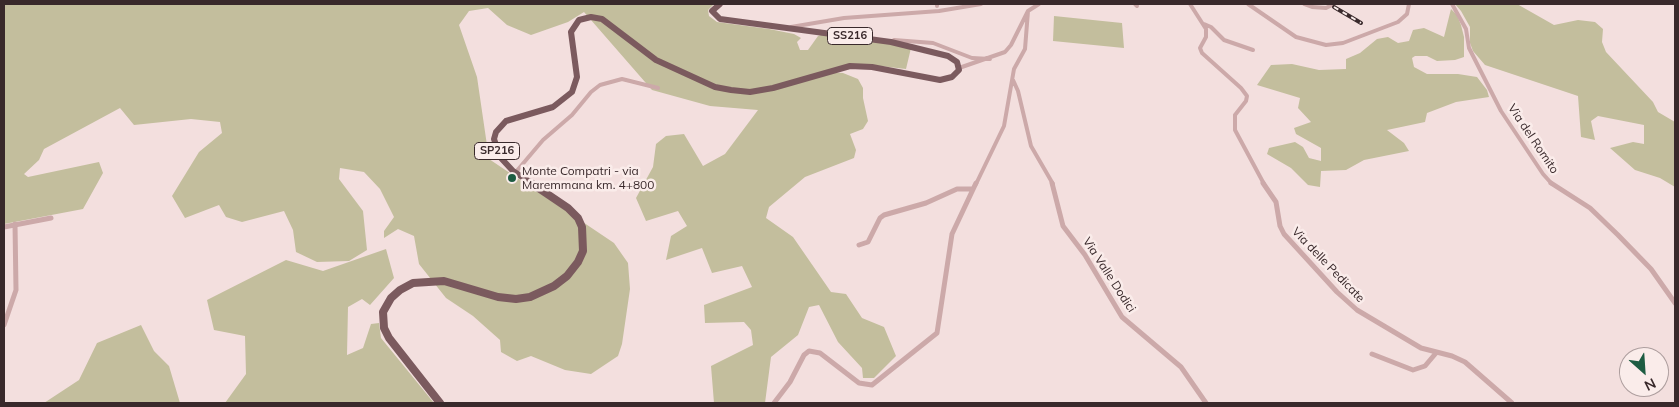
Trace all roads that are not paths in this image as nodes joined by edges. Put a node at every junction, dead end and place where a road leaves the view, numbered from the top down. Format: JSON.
{"nodes":[{"id":1,"x":720,"y":4,"type":"edge"},
{"id":2,"x":981,"y":4,"type":"edge"},
{"id":3,"x":1039,"y":4,"type":"edge"},
{"id":4,"x":1190,"y":4,"type":"edge"},
{"id":5,"x":1248,"y":4,"type":"edge"},
{"id":6,"x":1304,"y":4,"type":"edge"},
{"id":7,"x":1334,"y":4,"type":"edge"},
{"id":8,"x":1409,"y":4,"type":"edge"},
{"id":9,"x":1452,"y":4,"type":"edge"},
{"id":10,"x":1028,"y":11,"type":"junction"},
{"id":11,"x":1204,"y":24,"type":"junction"},
{"id":12,"x":780,"y":27,"type":"junction"},
{"id":13,"x":877,"y":39,"type":"junction"},
{"id":14,"x":1253,"y":50,"type":"dead end"},
{"id":15,"x":990,"y":59,"type":"junction"},
{"id":16,"x":959,"y":68,"type":"junction"},
{"id":17,"x":1012,"y":79,"type":"junction"},
{"id":18,"x":658,"y":88,"type":"dead end"},
{"id":19,"x":515,"y":173,"type":"junction"},
{"id":20,"x":973,"y":189,"type":"junction"},
{"id":21,"x":51,"y":218,"type":"dead end"},
{"id":22,"x":15,"y":224,"type":"junction"},
{"id":23,"x":4,"y":227,"type":"edge"},
{"id":24,"x":859,"y":246,"type":"dead end"},
{"id":25,"x":1675,"y":303,"type":"edge"},
{"id":26,"x":4,"y":325,"type":"edge"},
{"id":27,"x":1436,"y":353,"type":"junction"},
{"id":28,"x":1372,"y":354,"type":"dead end"},
{"id":29,"x":440,"y":403,"type":"edge"},
{"id":30,"x":774,"y":403,"type":"edge"},
{"id":31,"x":1206,"y":403,"type":"edge"},
{"id":32,"x":1512,"y":403,"type":"edge"}],
"edges":[{"from":1,"to":12,"type":"main road","number":"SS216"},
{"from":2,"to":12,"type":"street"},
{"from":3,"to":10,"type":"street"},
{"from":4,"to":11,"type":"street"},
{"from":5,"to":8,"type":"street"},
{"from":6,"to":7,"type":"street"},
{"from":9,"to":25,"type":"street","name":"Via del Romito"},
{"from":10,"to":15,"type":"street"},
{"from":10,"to":17,"type":"street"},
{"from":11,"to":14,"type":"street"},
{"from":11,"to":27,"type":"street","name":"Via delle Pedicate"},
{"from":12,"to":13,"type":"main road","number":"SS216"},
{"from":13,"to":15,"type":"street"},
{"from":13,"to":16,"type":"main road","number":"SS216"},
{"from":15,"to":16,"type":"street"},
{"from":16,"to":19,"type":"main road","number":"SP216"},
{"from":17,"to":20,"type":"street"},
{"from":17,"to":31,"type":"street","name":"Via Valle Dodici"},
{"from":18,"to":19,"type":"street"},
{"from":19,"to":29,"type":"main road","number":"SP216"},
{"from":20,"to":24,"type":"street"},
{"from":20,"to":30,"type":"street"},
{"from":21,"to":22,"type":"street"},
{"from":22,"to":23,"type":"street"},
{"from":22,"to":26,"type":"street"},
{"from":27,"to":28,"type":"street"},
{"from":27,"to":32,"type":"street","name":"Via delle Pedicate"}]}
